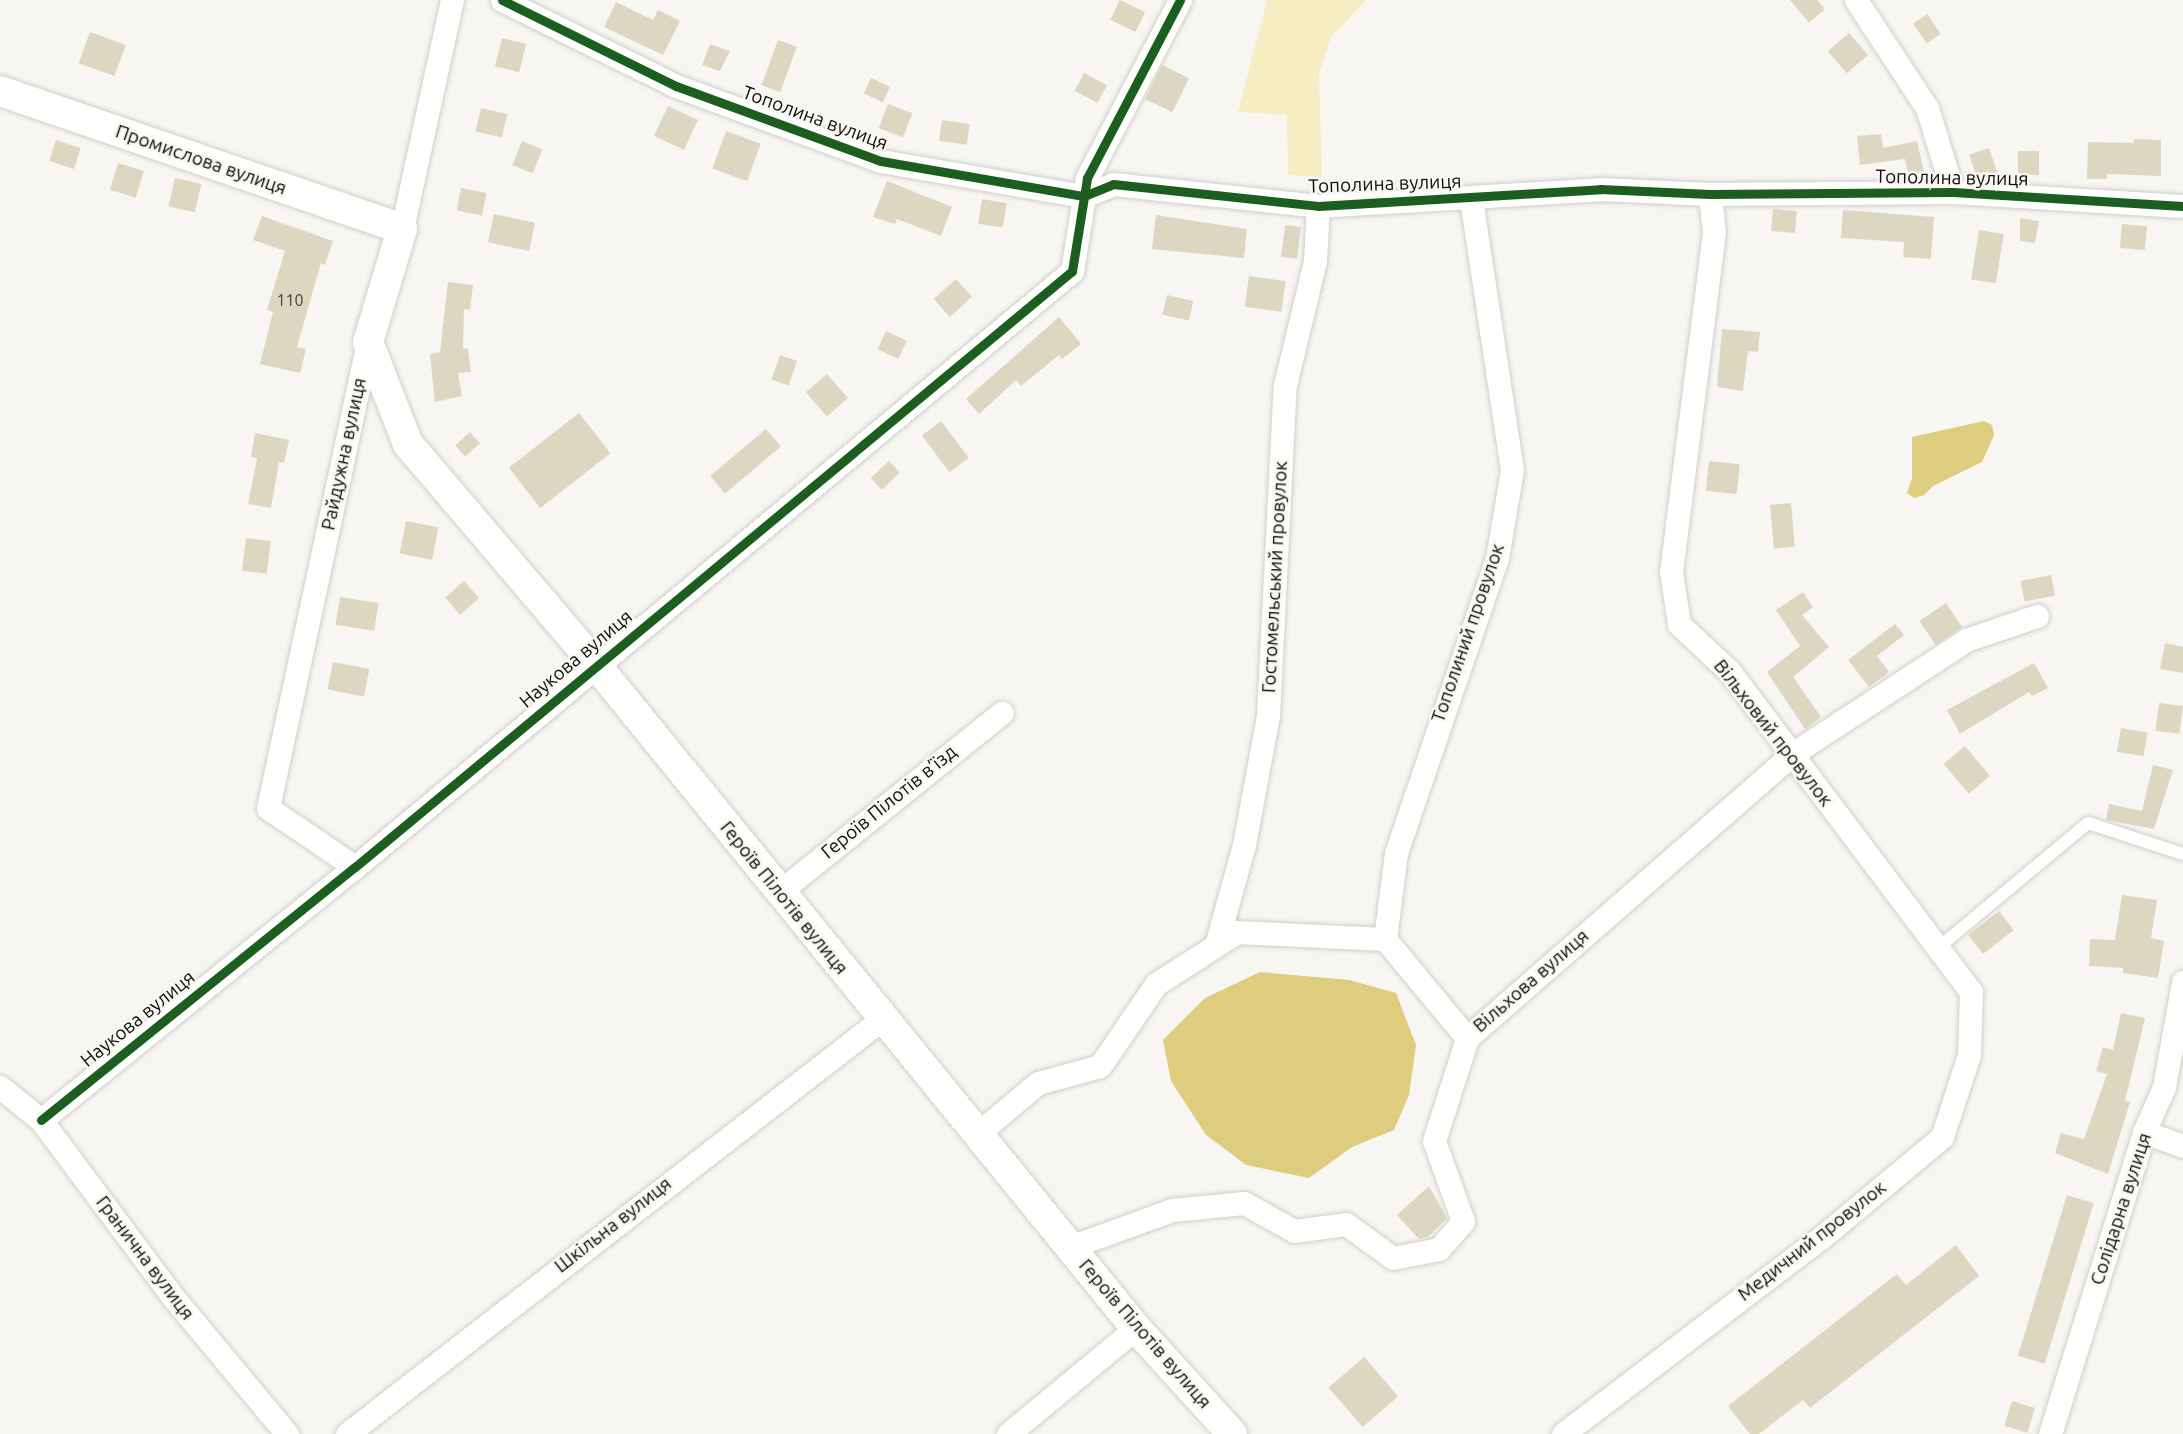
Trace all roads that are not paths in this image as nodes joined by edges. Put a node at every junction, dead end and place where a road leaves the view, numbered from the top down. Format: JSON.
{"nodes":[{"id":1,"x":452,"y":0,"type":"edge"},
{"id":2,"x":502,"y":0,"type":"edge"},
{"id":3,"x":1180,"y":0,"type":"edge"},
{"id":4,"x":1856,"y":0,"type":"edge"},
{"id":5,"x":0,"y":91,"type":"edge"},
{"id":6,"x":1953,"y":192,"type":"junction"},
{"id":7,"x":1710,"y":194,"type":"junction"},
{"id":8,"x":1084,"y":196,"type":"junction"},
{"id":9,"x":1471,"y":199,"type":"junction"},
{"id":10,"x":1318,"y":206,"type":"junction"},
{"id":11,"x":2183,"y":206,"type":"edge"},
{"id":12,"x":402,"y":229,"type":"junction"},
{"id":13,"x":369,"y":342,"type":"junction"},
{"id":14,"x":2037,"y":616,"type":"dead end"},
{"id":15,"x":596,"y":665,"type":"junction"},
{"id":16,"x":1002,"y":713,"type":"dead end"},
{"id":17,"x":1791,"y":754,"type":"junction"},
{"id":18,"x":2183,"y":853,"type":"edge"},
{"id":19,"x":355,"y":867,"type":"junction"},
{"id":20,"x":779,"y":892,"type":"junction"},
{"id":21,"x":1385,"y":939,"type":"junction"},
{"id":22,"x":1216,"y":945,"type":"junction"},
{"id":23,"x":1938,"y":948,"type":"junction"},
{"id":24,"x":2183,"y":982,"type":"edge"},
{"id":25,"x":1971,"y":992,"type":"joint"},
{"id":26,"x":882,"y":1019,"type":"junction"},
{"id":27,"x":1467,"y":1038,"type":"junction"},
{"id":28,"x":0,"y":1087,"type":"edge"},
{"id":29,"x":41,"y":1120,"type":"junction"},
{"id":30,"x":2144,"y":1132,"type":"junction"},
{"id":31,"x":977,"y":1134,"type":"junction"},
{"id":32,"x":2183,"y":1146,"type":"edge"},
{"id":33,"x":1070,"y":1247,"type":"junction"},
{"id":34,"x":1136,"y":1328,"type":"junction"},
{"id":35,"x":287,"y":1434,"type":"edge"},
{"id":36,"x":347,"y":1434,"type":"edge"},
{"id":37,"x":1008,"y":1434,"type":"edge"},
{"id":38,"x":1232,"y":1434,"type":"edge"},
{"id":39,"x":1563,"y":1434,"type":"edge"},
{"id":40,"x":2050,"y":1434,"type":"edge"}],
"edges":[{"from":1,"to":12,"type":"street","name":"Райдужна вулиця"},
{"from":2,"to":8,"type":"street","name":"Тополина вулиця"},
{"from":3,"to":8,"type":"street","name":"Наукова вулиця"},
{"from":4,"to":6,"type":"street"},
{"from":5,"to":12,"type":"street","name":"Промислова вулиця"},
{"from":6,"to":7,"type":"street","name":"Тополина вулиця"},
{"from":6,"to":11,"type":"street","name":"Тополина вулиця"},
{"from":7,"to":9,"type":"street","name":"Тополина вулиця"},
{"from":7,"to":17,"type":"street","name":"Вільховий провулок"},
{"from":8,"to":10,"type":"street","name":"Тополина вулиця"},
{"from":8,"to":15,"type":"street","name":"Наукова вулиця"},
{"from":9,"to":10,"type":"street","name":"Тополина вулиця"},
{"from":9,"to":21,"type":"street","name":"Тополиний провулок"},
{"from":10,"to":22,"type":"street","name":"Гостомельський провулок"},
{"from":12,"to":13,"type":"street","name":"Райдужна вулиця"},
{"from":13,"to":15,"type":"street","name":"Героїв Пілотів вулиця"},
{"from":13,"to":19,"type":"street","name":"Райдужна вулиця"},
{"from":14,"to":17,"type":"street","name":"Вільхова вулиця"},
{"from":15,"to":19,"type":"street","name":"Наукова вулиця"},
{"from":15,"to":20,"type":"street","name":"Героїв Пілотів вулиця"},
{"from":16,"to":20,"type":"street","name":"Героїв Пілотів в’їзд"},
{"from":17,"to":23,"type":"street","name":"Вільховий провулок"},
{"from":17,"to":27,"type":"street","name":"Вільхова вулиця"},
{"from":18,"to":23,"type":"lane"},
{"from":19,"to":29,"type":"street","name":"Наукова вулиця"},
{"from":20,"to":26,"type":"street","name":"Героїв Пілотів вулиця"},
{"from":21,"to":22,"type":"street"},
{"from":21,"to":27,"type":"street"},
{"from":22,"to":31,"type":"street"},
{"from":23,"to":25,"type":"street","name":"Вільховий провулок"},
{"from":24,"to":30,"type":"street","name":"Солідарна вулиця"},
{"from":25,"to":39,"type":"street","name":"Медичний провулок"},
{"from":26,"to":31,"type":"street","name":"Героїв Пілотів вулиця"},
{"from":26,"to":36,"type":"street","name":"Шкільна вулиця"},
{"from":27,"to":33,"type":"street","name":"Вільхова вулиця"},
{"from":28,"to":29,"type":"street","name":"Гранична вулиця"},
{"from":29,"to":35,"type":"street","name":"Гранична вулиця"},
{"from":30,"to":32,"type":"street"},
{"from":30,"to":40,"type":"street","name":"Солідарна вулиця"},
{"from":31,"to":33,"type":"street","name":"Героїв Пілотів вулиця"},
{"from":33,"to":34,"type":"street","name":"Героїв Пілотів вулиця"},
{"from":34,"to":37,"type":"street"},
{"from":34,"to":38,"type":"street","name":"Героїв Пілотів вулиця"}]}
